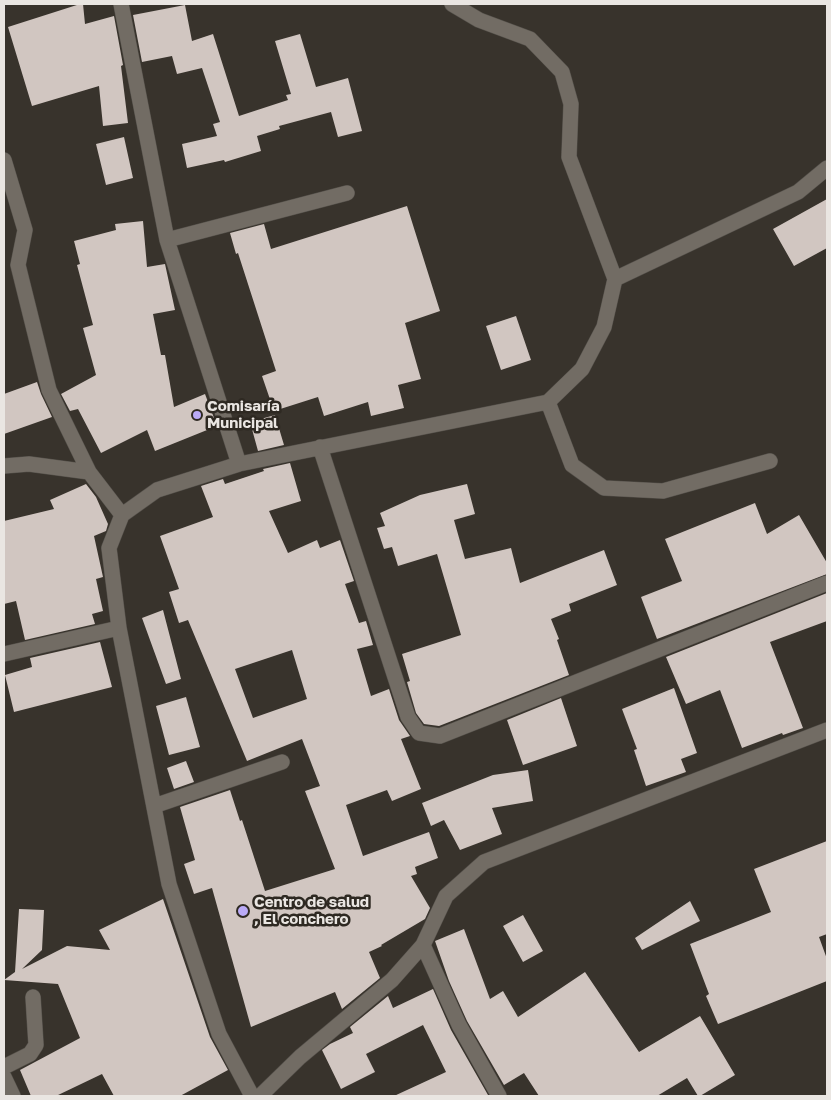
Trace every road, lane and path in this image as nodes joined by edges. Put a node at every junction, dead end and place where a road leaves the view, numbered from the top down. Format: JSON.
{"nodes":[{"id":1,"x":121,"y":4,"type":"edge"},
{"id":2,"x":452,"y":4,"type":"edge"},
{"id":3,"x":4,"y":160,"type":"edge"},
{"id":4,"x":827,"y":168,"type":"edge"},
{"id":5,"x":347,"y":193,"type":"dead end"},
{"id":6,"x":167,"y":240,"type":"junction"},
{"id":7,"x":11,"y":267,"type":"edge"},
{"id":8,"x":615,"y":280,"type":"junction"},
{"id":9,"x":548,"y":402,"type":"junction"},
{"id":10,"x":320,"y":447,"type":"junction"},
{"id":11,"x":770,"y":460,"type":"dead end"},
{"id":12,"x":239,"y":464,"type":"junction"},
{"id":13,"x":4,"y":466,"type":"edge"},
{"id":14,"x":89,"y":472,"type":"junction"},
{"id":15,"x":122,"y":515,"type":"junction"},
{"id":16,"x":827,"y":583,"type":"edge"},
{"id":17,"x":119,"y":628,"type":"junction"},
{"id":18,"x":4,"y":654,"type":"edge"},
{"id":19,"x":827,"y":730,"type":"edge"},
{"id":20,"x":282,"y":762,"type":"dead end"},
{"id":21,"x":154,"y":806,"type":"junction"},
{"id":22,"x":423,"y":945,"type":"junction"},
{"id":23,"x":33,"y":997,"type":"dead end"},
{"id":24,"x":4,"y":1067,"type":"edge"},
{"id":25,"x":4,"y":1078,"type":"edge"},
{"id":26,"x":13,"y":1096,"type":"edge"},
{"id":27,"x":252,"y":1096,"type":"edge"},
{"id":28,"x":260,"y":1096,"type":"edge"},
{"id":29,"x":499,"y":1096,"type":"edge"}],
"edges":[{"from":1,"to":6,"type":"street"},
{"from":2,"to":8,"type":"street"},
{"from":3,"to":7,"type":"street"},
{"from":4,"to":8,"type":"street"},
{"from":5,"to":6,"type":"street"},
{"from":6,"to":12,"type":"street"},
{"from":7,"to":14,"type":"street"},
{"from":8,"to":9,"type":"street"},
{"from":9,"to":10,"type":"street"},
{"from":9,"to":11,"type":"street"},
{"from":10,"to":12,"type":"street"},
{"from":10,"to":16,"type":"street"},
{"from":12,"to":15,"type":"street"},
{"from":13,"to":14,"type":"street"},
{"from":14,"to":15,"type":"street"},
{"from":15,"to":17,"type":"street"},
{"from":17,"to":18,"type":"street"},
{"from":17,"to":21,"type":"street"},
{"from":19,"to":22,"type":"street"},
{"from":20,"to":21,"type":"street"},
{"from":21,"to":27,"type":"street"},
{"from":22,"to":28,"type":"street"},
{"from":22,"to":29,"type":"street"},
{"from":23,"to":24,"type":"street"},
{"from":25,"to":26,"type":"street"}]}
